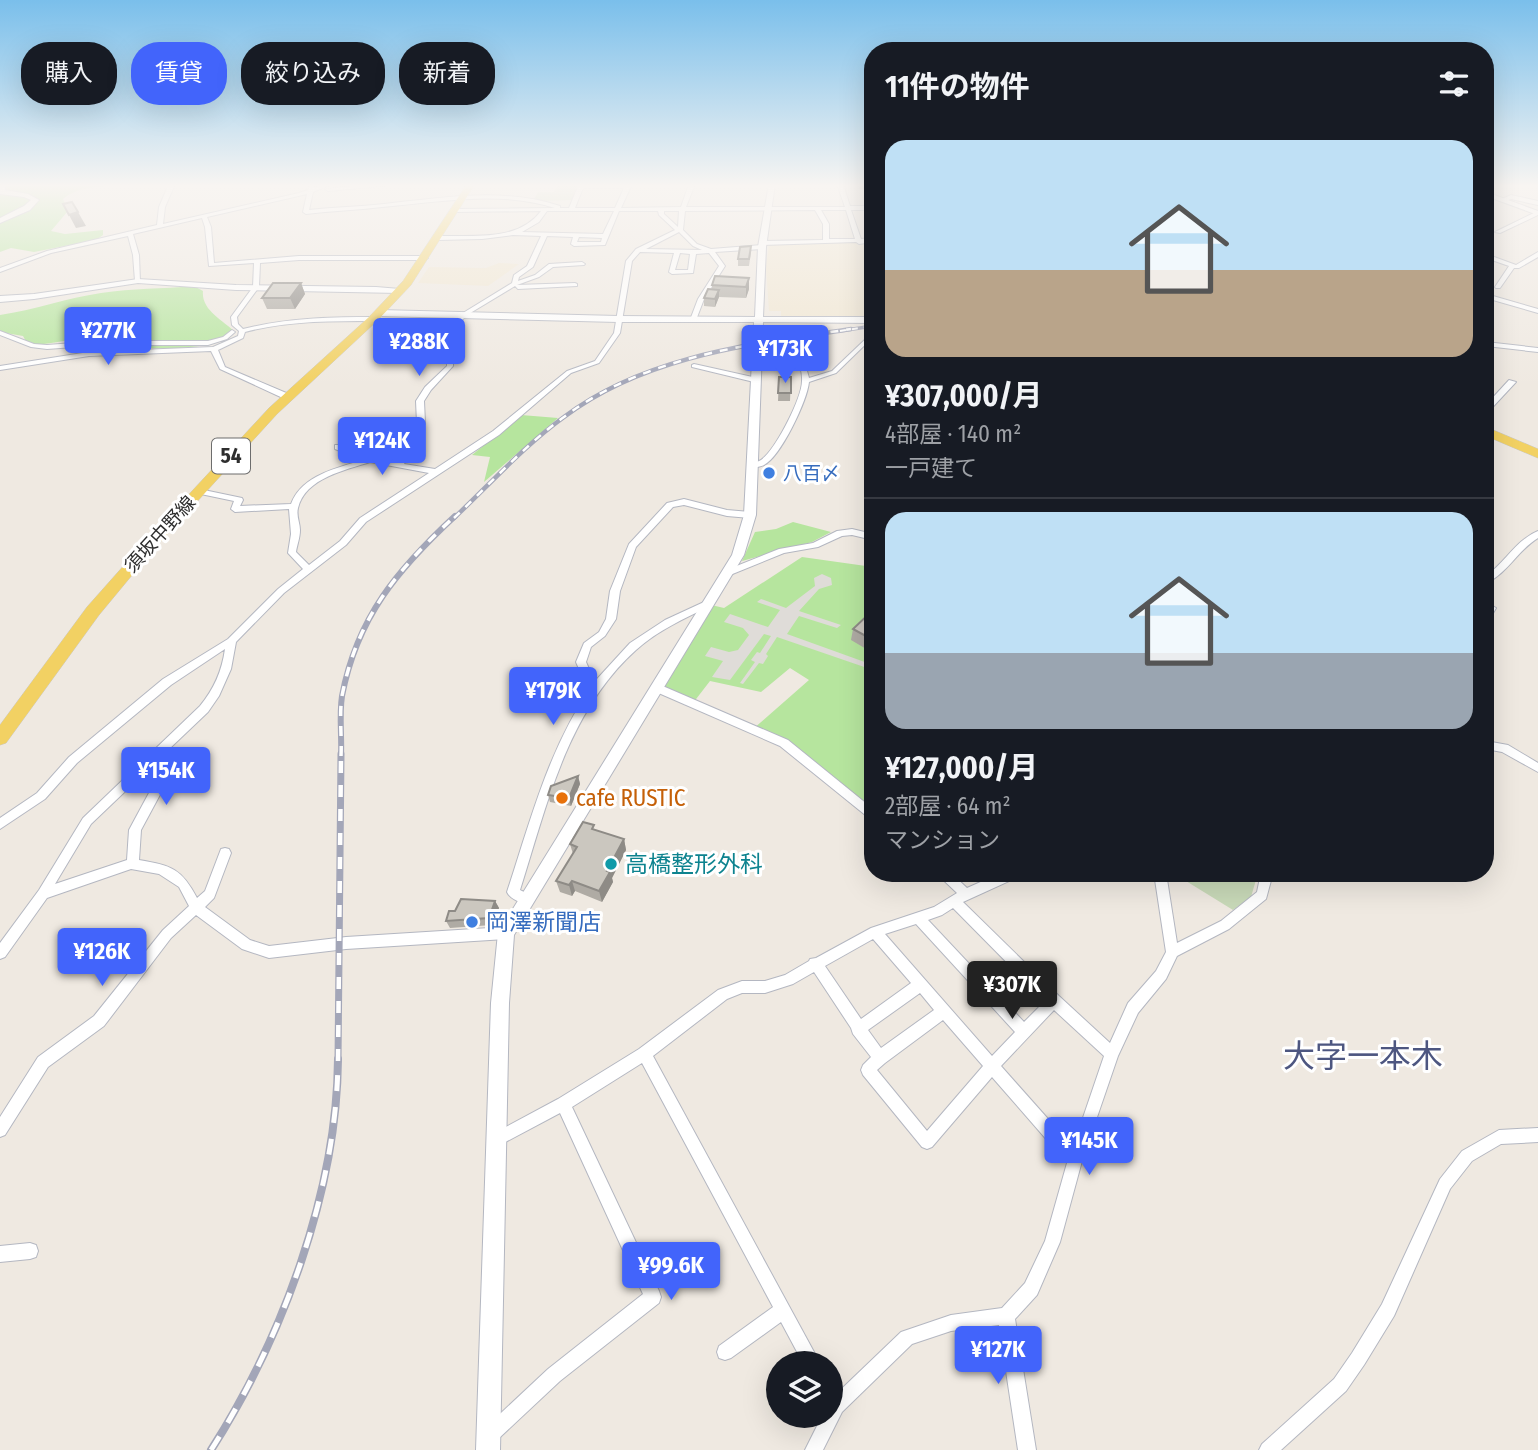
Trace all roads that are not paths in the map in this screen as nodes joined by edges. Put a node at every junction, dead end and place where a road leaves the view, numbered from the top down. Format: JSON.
{"nodes":[{"id":1,"x":694,"y":251,"type":"edge"},
{"id":2,"x":711,"y":251,"type":"edge"},
{"id":3,"x":54,"y":252,"type":"edge"},
{"id":4,"x":135,"y":252,"type":"edge"},
{"id":5,"x":210,"y":252,"type":"edge"},
{"id":6,"x":429,"y":252,"type":"edge"},
{"id":7,"x":537,"y":252,"type":"edge"},
{"id":8,"x":637,"y":252,"type":"edge"},
{"id":9,"x":671,"y":252,"type":"edge"},
{"id":10,"x":677,"y":252,"type":"junction"},
{"id":11,"x":683,"y":252,"type":"edge"},
{"id":12,"x":762,"y":252,"type":"edge"},
{"id":13,"x":1538,"y":254,"type":"edge"},
{"id":14,"x":425,"y":258,"type":"junction"},
{"id":15,"x":1494,"y":259,"type":"edge"},
{"id":16,"x":257,"y":262,"type":"junction"},
{"id":17,"x":582,"y":264,"type":"dead end"},
{"id":18,"x":1513,"y":266,"type":"junction"},
{"id":19,"x":0,"y":270,"type":"edge"},
{"id":20,"x":138,"y":281,"type":"junction"},
{"id":21,"x":513,"y":285,"type":"junction"},
{"id":22,"x":575,"y":285,"type":"dead end"},
{"id":23,"x":256,"y":286,"type":"junction"},
{"id":24,"x":1497,"y":287,"type":"dead end"},
{"id":25,"x":400,"y":291,"type":"junction"},
{"id":26,"x":1494,"y":298,"type":"edge"},
{"id":27,"x":0,"y":299,"type":"edge"},
{"id":28,"x":1538,"y":311,"type":"edge"},
{"id":29,"x":464,"y":314,"type":"junction"},
{"id":30,"x":376,"y":316,"type":"junction"},
{"id":31,"x":618,"y":318,"type":"junction"},
{"id":32,"x":694,"y":320,"type":"junction"},
{"id":33,"x":758,"y":320,"type":"junction"},
{"id":34,"x":864,"y":320,"type":"edge"},
{"id":35,"x":242,"y":331,"type":"junction"},
{"id":36,"x":232,"y":332,"type":"dead end"},
{"id":37,"x":0,"y":333,"type":"edge"},
{"id":38,"x":789,"y":341,"type":"dead end"},
{"id":39,"x":864,"y":343,"type":"edge"},
{"id":40,"x":1494,"y":345,"type":"edge"},
{"id":41,"x":215,"y":349,"type":"junction"},
{"id":42,"x":1538,"y":350,"type":"edge"},
{"id":43,"x":694,"y":366,"type":"dead end"},
{"id":44,"x":0,"y":368,"type":"edge"},
{"id":45,"x":754,"y":380,"type":"junction"},
{"id":46,"x":806,"y":381,"type":"junction"},
{"id":47,"x":1512,"y":382,"type":"dead end"},
{"id":48,"x":288,"y":397,"type":"junction"},
{"id":49,"x":1494,"y":401,"type":"edge"},
{"id":50,"x":1494,"y":435,"type":"edge"},
{"id":51,"x":338,"y":447,"type":"dead end"},
{"id":52,"x":1538,"y":454,"type":"edge"},
{"id":53,"x":370,"y":460,"type":"junction"},
{"id":54,"x":399,"y":465,"type":"junction"},
{"id":55,"x":751,"y":466,"type":"junction"},
{"id":56,"x":436,"y":472,"type":"junction"},
{"id":57,"x":199,"y":491,"type":"junction"},
{"id":58,"x":294,"y":506,"type":"junction"},
{"id":59,"x":750,"y":515,"type":"junction"},
{"id":60,"x":864,"y":535,"type":"edge"},
{"id":61,"x":1536,"y":537,"type":"edge"},
{"id":62,"x":308,"y":569,"type":"junction"},
{"id":63,"x":727,"y":573,"type":"junction"},
{"id":64,"x":1494,"y":575,"type":"edge"},
{"id":65,"x":707,"y":604,"type":"junction"},
{"id":66,"x":231,"y":641,"type":"junction"},
{"id":67,"x":597,"y":684,"type":"junction"},
{"id":68,"x":658,"y":688,"type":"junction"},
{"id":69,"x":0,"y":738,"type":"edge"},
{"id":70,"x":1494,"y":746,"type":"edge"},
{"id":71,"x":162,"y":749,"type":"junction"},
{"id":72,"x":1538,"y":768,"type":"edge"},
{"id":73,"x":864,"y":808,"type":"edge"},
{"id":74,"x":0,"y":824,"type":"edge"},
{"id":75,"x":225,"y":853,"type":"dead end"},
{"id":76,"x":133,"y":865,"type":"junction"},
{"id":77,"x":949,"y":882,"type":"edge"},
{"id":78,"x":995,"y":882,"type":"edge"},
{"id":79,"x":1161,"y":882,"type":"edge"},
{"id":80,"x":1265,"y":882,"type":"edge"},
{"id":81,"x":43,"y":894,"type":"junction"},
{"id":82,"x":961,"y":898,"type":"junction"},
{"id":83,"x":526,"y":899,"type":"junction"},
{"id":84,"x":196,"y":908,"type":"junction"},
{"id":85,"x":916,"y":917,"type":"junction"},
{"id":86,"x":875,"y":932,"type":"junction"},
{"id":87,"x":506,"y":933,"type":"junction"},
{"id":88,"x":1172,"y":952,"type":"junction"},
{"id":89,"x":0,"y":953,"type":"edge"},
{"id":90,"x":815,"y":963,"type":"junction"},
{"id":91,"x":921,"y":984,"type":"junction"},
{"id":92,"x":1054,"y":1001,"type":"junction"},
{"id":93,"x":944,"y":1010,"type":"junction"},
{"id":94,"x":858,"y":1029,"type":"junction"},
{"id":95,"x":1024,"y":1032,"type":"junction"},
{"id":96,"x":644,"y":1054,"type":"junction"},
{"id":97,"x":1112,"y":1054,"type":"junction"},
{"id":98,"x":880,"y":1058,"type":"junction"},
{"id":99,"x":993,"y":1065,"type":"junction"},
{"id":100,"x":564,"y":1104,"type":"junction"},
{"id":101,"x":0,"y":1130,"type":"edge"},
{"id":102,"x":1538,"y":1135,"type":"edge"},
{"id":103,"x":495,"y":1140,"type":"junction"},
{"id":104,"x":1075,"y":1161,"type":"junction"},
{"id":105,"x":30,"y":1251,"type":"dead end"},
{"id":106,"x":0,"y":1254,"type":"edge"},
{"id":107,"x":783,"y":1310,"type":"junction"},
{"id":108,"x":1006,"y":1316,"type":"junction"},
{"id":109,"x":805,"y":1351,"type":"edge"},
{"id":110,"x":725,"y":1353,"type":"dead end"},
{"id":111,"x":843,"y":1399,"type":"edge"},
{"id":112,"x":824,"y":1428,"type":"edge"},
{"id":113,"x":488,"y":1443,"type":"edge"},
{"id":114,"x":814,"y":1450,"type":"edge"},
{"id":115,"x":1027,"y":1450,"type":"edge"},
{"id":116,"x":1268,"y":1450,"type":"edge"}],
"edges":[{"from":1,"to":10,"type":"street"},
{"from":2,"to":32,"type":"street"},
{"from":3,"to":19,"type":"street"},
{"from":4,"to":20,"type":"street"},
{"from":5,"to":16,"type":"street"},
{"from":6,"to":14,"type":"main road","name":"須坂中野線","number":"54"},
{"from":7,"to":21,"type":"street"},
{"from":8,"to":31,"type":"street"},
{"from":9,"to":10,"type":"street"},
{"from":10,"to":11,"type":"street"},
{"from":12,"to":33,"type":"street"},
{"from":13,"to":18,"type":"street"},
{"from":14,"to":16,"type":"street"},
{"from":14,"to":25,"type":"main road","name":"須坂中野線","number":"54"},
{"from":15,"to":18,"type":"street"},
{"from":16,"to":23,"type":"street"},
{"from":17,"to":21,"type":"street"},
{"from":18,"to":24,"type":"street"},
{"from":20,"to":23,"type":"street"},
{"from":20,"to":27,"type":"street"},
{"from":21,"to":22,"type":"street"},
{"from":21,"to":29,"type":"street"},
{"from":23,"to":25,"type":"street"},
{"from":23,"to":35,"type":"street"},
{"from":25,"to":30,"type":"main road","name":"須坂中野線","number":"54"},
{"from":26,"to":28,"type":"street"},
{"from":29,"to":30,"type":"street"},
{"from":29,"to":31,"type":"street"},
{"from":29,"to":54,"type":"street"},
{"from":30,"to":35,"type":"street"},
{"from":30,"to":48,"type":"main road","name":"須坂中野線","number":"54"},
{"from":31,"to":32,"type":"street"},
{"from":31,"to":56,"type":"street"},
{"from":32,"to":33,"type":"street"},
{"from":33,"to":34,"type":"street"},
{"from":33,"to":45,"type":"street"},
{"from":35,"to":41,"type":"street"},
{"from":36,"to":37,"type":"street"},
{"from":38,"to":46,"type":"street"},
{"from":39,"to":46,"type":"street"},
{"from":40,"to":42,"type":"street"},
{"from":41,"to":44,"type":"street"},
{"from":41,"to":48,"type":"street"},
{"from":43,"to":45,"type":"street"},
{"from":45,"to":55,"type":"street"},
{"from":46,"to":55,"type":"street"},
{"from":47,"to":49,"type":"street"},
{"from":48,"to":57,"type":"main road","name":"須坂中野線","number":"54"},
{"from":50,"to":52,"type":"main road"},
{"from":51,"to":53,"type":"street"},
{"from":53,"to":54,"type":"street"},
{"from":53,"to":58,"type":"street"},
{"from":54,"to":56,"type":"street"},
{"from":55,"to":59,"type":"street"},
{"from":56,"to":62,"type":"street"},
{"from":57,"to":58,"type":"street"},
{"from":57,"to":69,"type":"main road","name":"須坂中野線","number":"54"},
{"from":58,"to":62,"type":"street"},
{"from":59,"to":63,"type":"street"},
{"from":59,"to":67,"type":"street"},
{"from":60,"to":63,"type":"street"},
{"from":61,"to":64,"type":"street"},
{"from":62,"to":66,"type":"street"},
{"from":63,"to":65,"type":"street"},
{"from":65,"to":67,"type":"street"},
{"from":65,"to":68,"type":"street"},
{"from":66,"to":71,"type":"street"},
{"from":66,"to":74,"type":"street"},
{"from":67,"to":83,"type":"street"},
{"from":68,"to":73,"type":"street"},
{"from":68,"to":83,"type":"street"},
{"from":70,"to":72,"type":"street"},
{"from":71,"to":76,"type":"street"},
{"from":71,"to":81,"type":"street"},
{"from":75,"to":84,"type":"street"},
{"from":76,"to":81,"type":"street"},
{"from":76,"to":84,"type":"street"},
{"from":77,"to":82,"type":"street"},
{"from":78,"to":82,"type":"street"},
{"from":79,"to":88,"type":"street"},
{"from":80,"to":88,"type":"street"},
{"from":81,"to":89,"type":"street"},
{"from":82,"to":85,"type":"street"},
{"from":82,"to":92,"type":"street"},
{"from":83,"to":87,"type":"street"},
{"from":84,"to":87,"type":"street"},
{"from":84,"to":101,"type":"street"},
{"from":85,"to":86,"type":"street"},
{"from":85,"to":95,"type":"street"},
{"from":86,"to":90,"type":"street"},
{"from":86,"to":91,"type":"street"},
{"from":87,"to":103,"type":"street"},
{"from":88,"to":97,"type":"street"},
{"from":90,"to":94,"type":"street"},
{"from":90,"to":96,"type":"street"},
{"from":91,"to":93,"type":"street"},
{"from":91,"to":94,"type":"street"},
{"from":92,"to":95,"type":"street"},
{"from":92,"to":97,"type":"street"},
{"from":93,"to":98,"type":"street"},
{"from":93,"to":99,"type":"street"},
{"from":94,"to":98,"type":"street"},
{"from":95,"to":99,"type":"street"},
{"from":96,"to":100,"type":"street"},
{"from":96,"to":107,"type":"street"},
{"from":97,"to":104,"type":"street"},
{"from":98,"to":99,"type":"street"},
{"from":99,"to":104,"type":"street"},
{"from":100,"to":103,"type":"street"},
{"from":100,"to":113,"type":"street"},
{"from":102,"to":116,"type":"street"},
{"from":103,"to":113,"type":"street"},
{"from":104,"to":108,"type":"street"},
{"from":105,"to":106,"type":"street"},
{"from":107,"to":109,"type":"street"},
{"from":107,"to":110,"type":"street"},
{"from":108,"to":111,"type":"street"},
{"from":108,"to":115,"type":"street"},
{"from":112,"to":114,"type":"street"}]}
